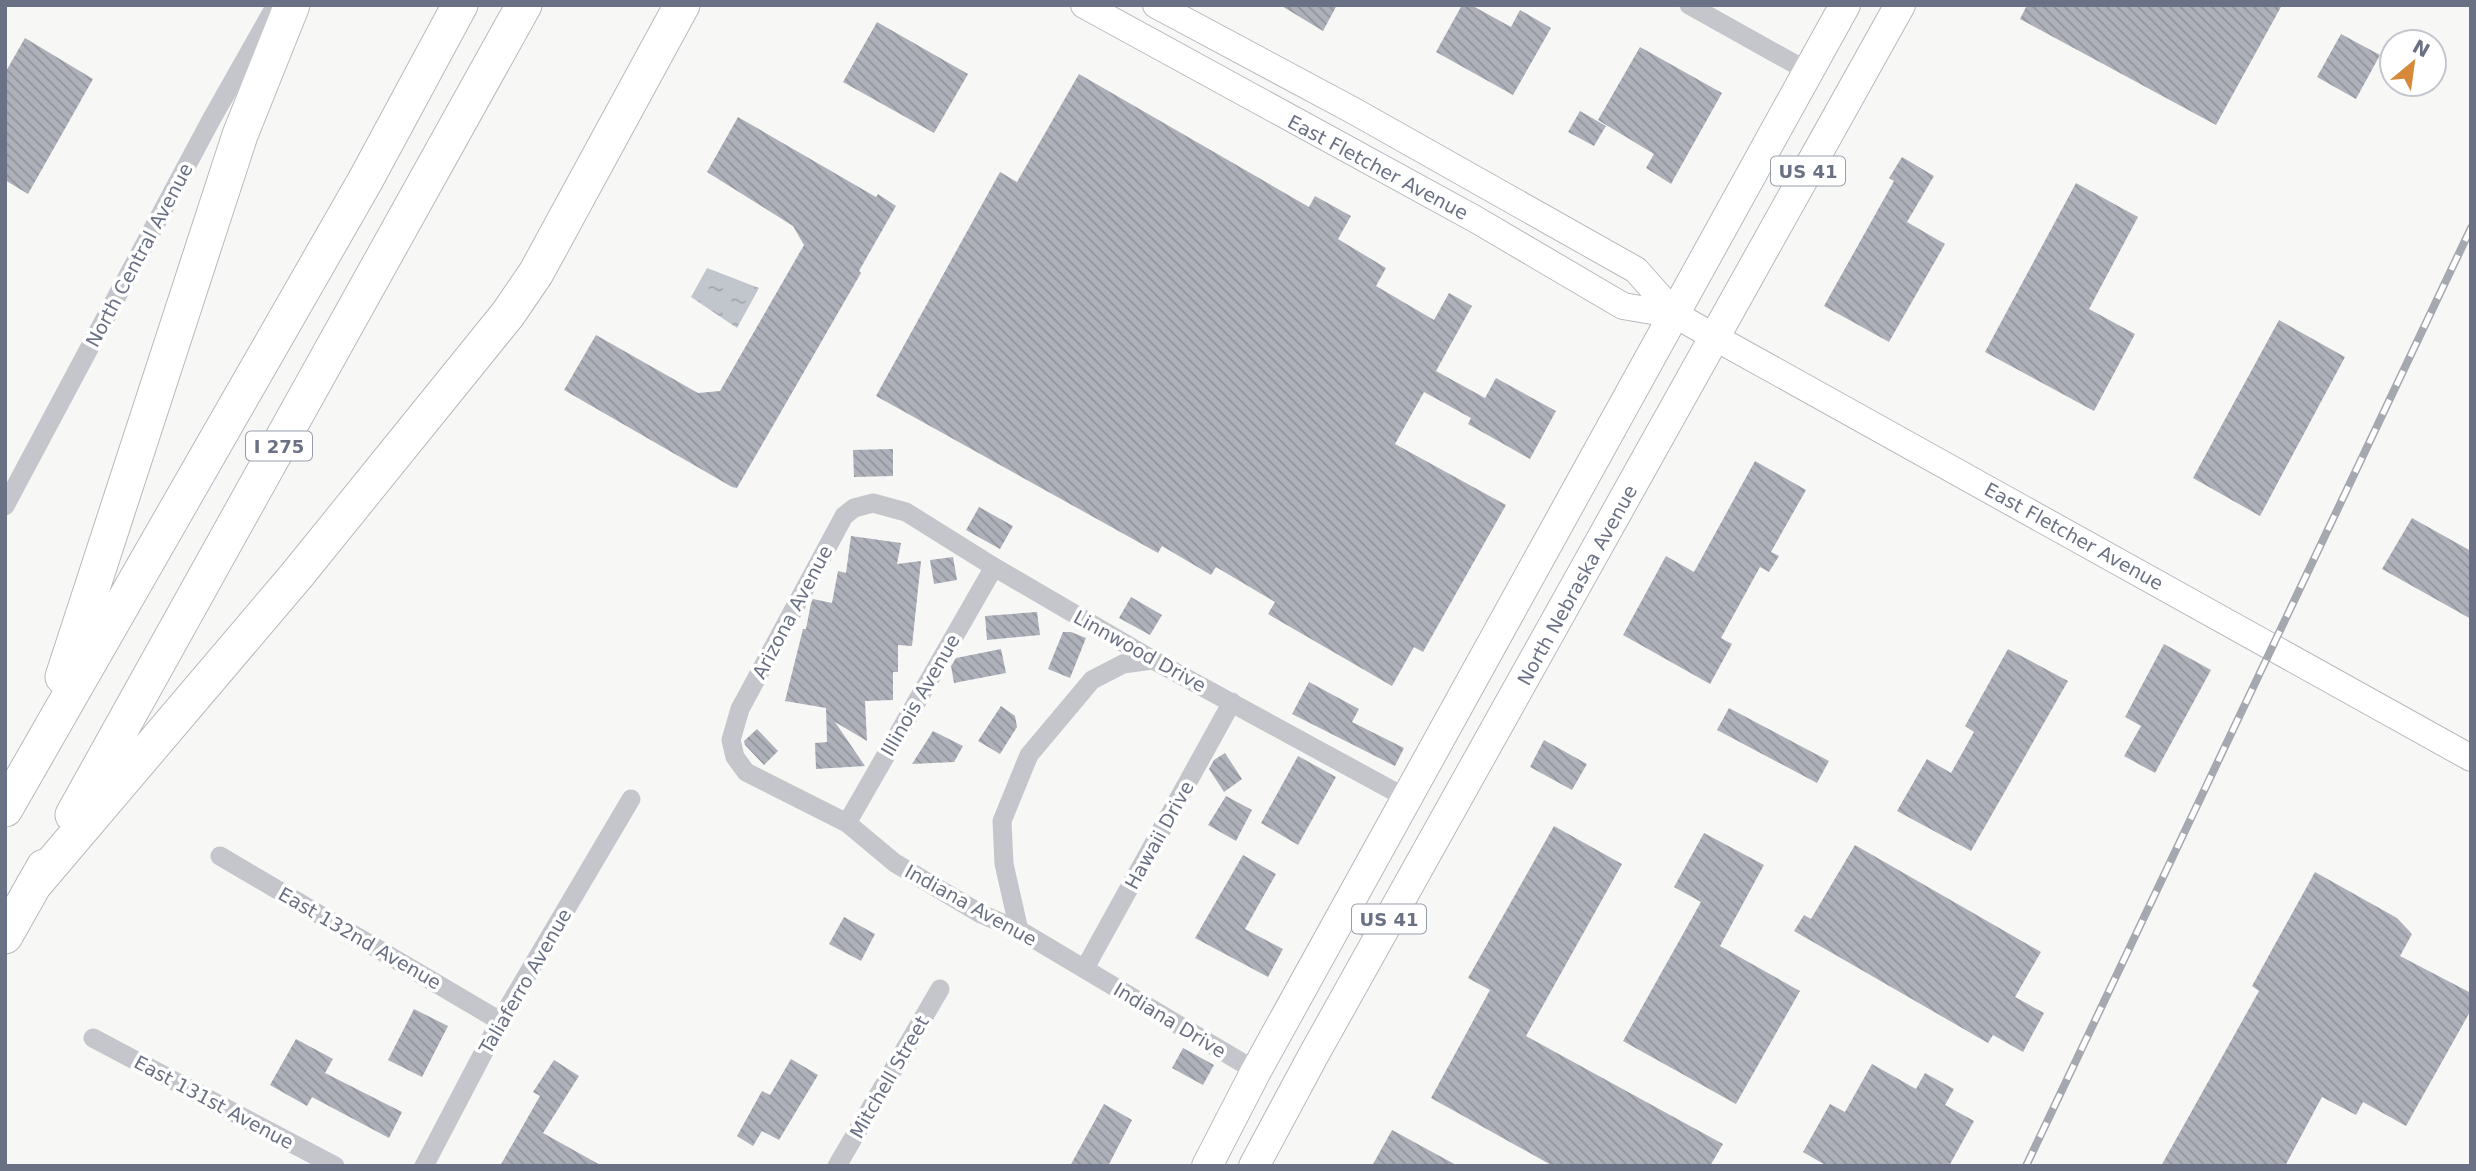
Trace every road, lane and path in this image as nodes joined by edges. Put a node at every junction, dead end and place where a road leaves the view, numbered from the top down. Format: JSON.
{"nodes":[{"id":1,"x":276,"y":5,"type":"edge"},
{"id":2,"x":292,"y":5,"type":"edge"},
{"id":3,"x":460,"y":5,"type":"edge"},
{"id":4,"x":524,"y":5,"type":"edge"},
{"id":5,"x":682,"y":5,"type":"edge"},
{"id":6,"x":1084,"y":5,"type":"edge"},
{"id":7,"x":1156,"y":5,"type":"edge"},
{"id":8,"x":1689,"y":5,"type":"edge"},
{"id":9,"x":1845,"y":5,"type":"edge"},
{"id":10,"x":1900,"y":5,"type":"edge"},
{"id":11,"x":1809,"y":72,"type":"junction"},
{"id":12,"x":1676,"y":315,"type":"junction"},
{"id":13,"x":1716,"y":338,"type":"junction"},
{"id":14,"x":873,"y":503,"type":"joint"},
{"id":15,"x":5,"y":506,"type":"edge"},
{"id":16,"x":994,"y":567,"type":"junction"},
{"id":17,"x":1153,"y":660,"type":"junction"},
{"id":18,"x":1232,"y":702,"type":"junction"},
{"id":19,"x":731,"y":740,"type":"joint"},
{"id":20,"x":40,"y":747,"type":"junction"},
{"id":21,"x":2471,"y":758,"type":"edge"},
{"id":22,"x":631,"y":799,"type":"dead end"},
{"id":23,"x":1408,"y":799,"type":"junction"},
{"id":24,"x":5,"y":809,"type":"edge"},
{"id":25,"x":847,"y":822,"type":"junction"},
{"id":26,"x":220,"y":856,"type":"dead end"},
{"id":27,"x":33,"y":886,"type":"junction"},
{"id":28,"x":1344,"y":915,"type":"junction"},
{"id":29,"x":1019,"y":930,"type":"junction"},
{"id":30,"x":1380,"y":935,"type":"junction"},
{"id":31,"x":5,"y":936,"type":"edge"},
{"id":32,"x":1085,"y":968,"type":"junction"},
{"id":33,"x":940,"y":989,"type":"dead end"},
{"id":34,"x":500,"y":1021,"type":"junction"},
{"id":35,"x":93,"y":1038,"type":"dead end"},
{"id":36,"x":1256,"y":1071,"type":"junction"},
{"id":37,"x":335,"y":1166,"type":"edge"},
{"id":38,"x":424,"y":1166,"type":"edge"},
{"id":39,"x":837,"y":1166,"type":"edge"},
{"id":40,"x":1207,"y":1166,"type":"edge"},
{"id":41,"x":1254,"y":1166,"type":"edge"}],
"edges":[{"from":1,"to":15,"type":"street","name":"North Central Avenue"},
{"from":2,"to":20,"type":"highway"},
{"from":3,"to":20,"type":"highway","number":"I 275"},
{"from":4,"to":27,"type":"highway","number":"I 275"},
{"from":5,"to":27,"type":"highway"},
{"from":6,"to":12,"type":"main road","name":"East Fletcher Avenue"},
{"from":7,"to":12,"type":"main road","name":"East Fletcher Avenue"},
{"from":8,"to":11,"type":"street"},
{"from":9,"to":11,"type":"main road","number":"US 41"},
{"from":10,"to":13,"type":"main road","name":"North Nebraska Avenue","number":"US 41"},
{"from":11,"to":12,"type":"main road","number":"US 41"},
{"from":12,"to":13,"type":"main road","name":"East Fletcher Avenue"},
{"from":12,"to":23,"type":"main road","number":"US 41"},
{"from":13,"to":21,"type":"main road","name":"East Fletcher Avenue"},
{"from":13,"to":30,"type":"main road","name":"North Nebraska Avenue","number":"US 41"},
{"from":14,"to":16,"type":"street","name":"Linnwood Drive"},
{"from":14,"to":19,"type":"street","name":"Arizona Avenue"},
{"from":16,"to":17,"type":"street","name":"Linnwood Drive"},
{"from":16,"to":25,"type":"street","name":"Illinois Avenue"},
{"from":17,"to":18,"type":"street","name":"Linnwood Drive"},
{"from":17,"to":29,"type":"street"},
{"from":18,"to":23,"type":"street","name":"Linnwood Drive"},
{"from":18,"to":32,"type":"street","name":"Hawaii Drive"},
{"from":19,"to":25,"type":"street","name":"Indiana Avenue"},
{"from":20,"to":24,"type":"highway","number":"I 275"},
{"from":22,"to":34,"type":"street","name":"Taliaferro Avenue"},
{"from":23,"to":28,"type":"main road","number":"US 41"},
{"from":25,"to":29,"type":"street","name":"Indiana Avenue"},
{"from":26,"to":34,"type":"street","name":"East 132nd Avenue"},
{"from":27,"to":31,"type":"highway","number":"I 275"},
{"from":28,"to":30,"type":"street"},
{"from":28,"to":36,"type":"main road","number":"US 41"},
{"from":29,"to":32,"type":"street","name":"Indiana Avenue"},
{"from":30,"to":41,"type":"main road","name":"North Nebraska Avenue","number":"US 41"},
{"from":32,"to":36,"type":"street","name":"Indiana Drive"},
{"from":33,"to":39,"type":"street","name":"Mitchell Street"},
{"from":34,"to":38,"type":"street","name":"Taliaferro Avenue"},
{"from":35,"to":37,"type":"street","name":"East 131st Avenue"},
{"from":36,"to":40,"type":"main road","number":"US 41"}]}
